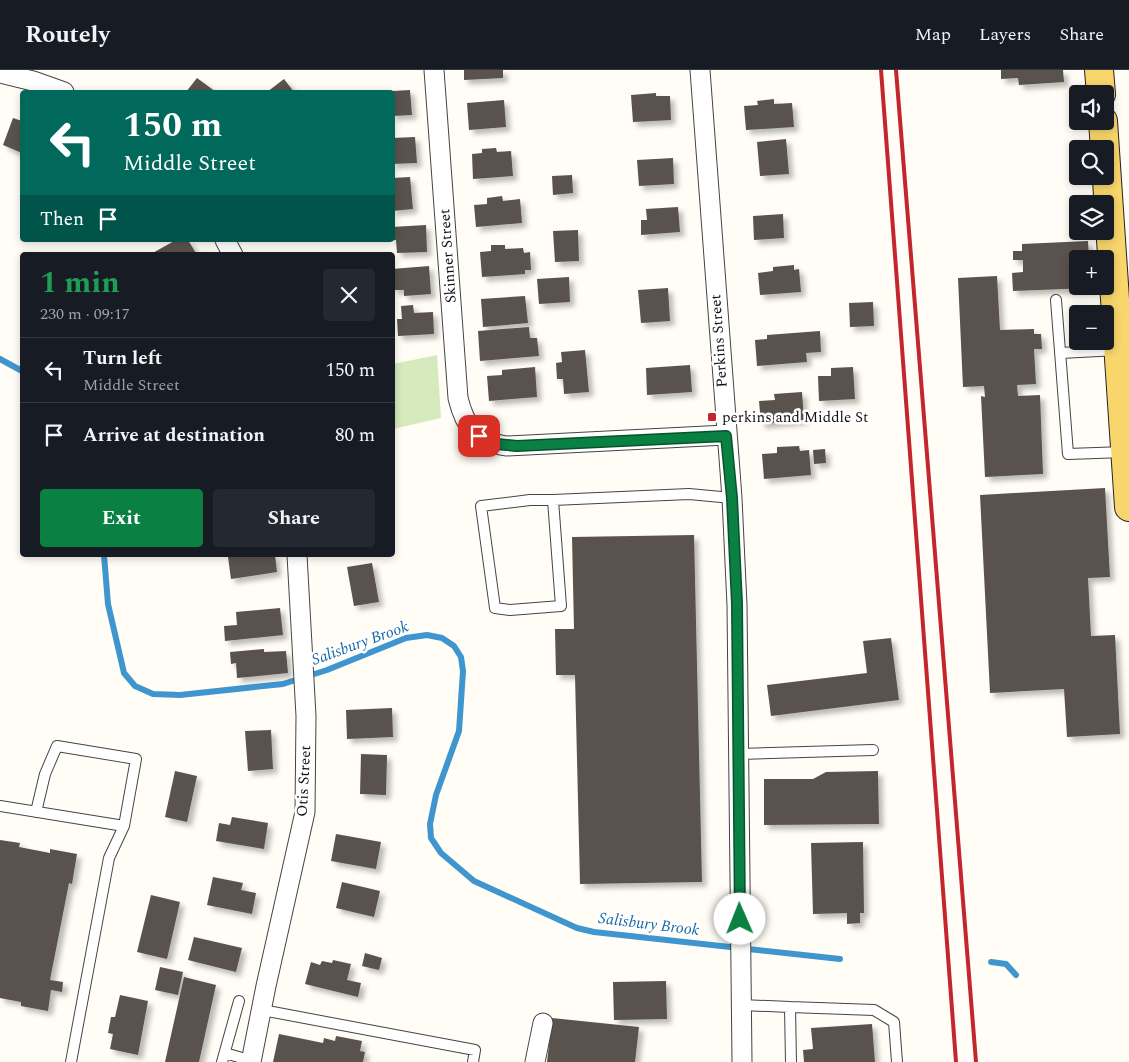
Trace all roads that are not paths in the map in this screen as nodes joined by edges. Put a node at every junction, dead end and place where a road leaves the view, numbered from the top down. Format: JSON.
{"nodes":[{"id":1,"x":434,"y":70,"type":"edge"},
{"id":2,"x":700,"y":70,"type":"edge"},
{"id":3,"x":1099,"y":70,"type":"edge"},
{"id":4,"x":0,"y":73,"type":"edge"},
{"id":5,"x":1100,"y":85,"type":"edge"},
{"id":6,"x":58,"y":90,"type":"edge"},
{"id":7,"x":1104,"y":130,"type":"edge"},
{"id":8,"x":1122,"y":267,"type":"edge"},
{"id":9,"x":1056,"y":300,"type":"dead end"},
{"id":10,"x":1119,"y":350,"type":"junction"},
{"id":11,"x":1060,"y":353,"type":"junction"},
{"id":12,"x":726,"y":436,"type":"junction"},
{"id":13,"x":1126,"y":452,"type":"junction"},
{"id":14,"x":732,"y":498,"type":"junction"},
{"id":15,"x":553,"y":500,"type":"junction"},
{"id":16,"x":1129,"y":507,"type":"edge"},
{"id":17,"x":297,"y":557,"type":"edge"},
{"id":18,"x":873,"y":750,"type":"dead end"},
{"id":19,"x":739,"y":754,"type":"junction"},
{"id":20,"x":0,"y":806,"type":"edge"},
{"id":21,"x":36,"y":812,"type":"junction"},
{"id":22,"x":124,"y":826,"type":"junction"},
{"id":23,"x":239,"y":1001,"type":"dead end"},
{"id":24,"x":741,"y":1005,"type":"junction"},
{"id":25,"x":790,"y":1007,"type":"junction"},
{"id":26,"x":262,"y":1010,"type":"junction"},
{"id":27,"x":543,"y":1023,"type":"dead end"},
{"id":28,"x":223,"y":1058,"type":"edge"},
{"id":29,"x":251,"y":1061,"type":"edge"},
{"id":30,"x":71,"y":1062,"type":"edge"},
{"id":31,"x":473,"y":1062,"type":"edge"},
{"id":32,"x":535,"y":1062,"type":"edge"},
{"id":33,"x":742,"y":1062,"type":"edge"},
{"id":34,"x":791,"y":1062,"type":"edge"},
{"id":35,"x":897,"y":1062,"type":"edge"}],
"edges":[{"from":1,"to":12,"type":"street","name":"Skinner Street"},
{"from":2,"to":12,"type":"street","name":"Perkins Street"},
{"from":3,"to":5,"type":"main road"},
{"from":4,"to":6,"type":"street"},
{"from":7,"to":8,"type":"main road"},
{"from":8,"to":10,"type":"main road"},
{"from":9,"to":11,"type":"lane"},
{"from":10,"to":11,"type":"lane"},
{"from":10,"to":13,"type":"main road"},
{"from":11,"to":13,"type":"lane"},
{"from":12,"to":14,"type":"street","name":"Perkins Street"},
{"from":13,"to":16,"type":"main road"},
{"from":14,"to":15,"type":"lane"},
{"from":14,"to":19,"type":"street","name":"Perkins Street"},
{"from":15,"to":15,"type":"lane"},
{"from":17,"to":26,"type":"street","name":"Otis Street"},
{"from":18,"to":19,"type":"lane"},
{"from":19,"to":24,"type":"street","name":"Perkins Street"},
{"from":20,"to":21,"type":"lane"},
{"from":21,"to":22,"type":"lane"},
{"from":21,"to":22,"type":"lane"},
{"from":22,"to":30,"type":"lane"},
{"from":23,"to":28,"type":"lane"},
{"from":24,"to":25,"type":"lane"},
{"from":24,"to":33,"type":"street","name":"Perkins Street"},
{"from":25,"to":34,"type":"lane"},
{"from":25,"to":35,"type":"lane"},
{"from":26,"to":29,"type":"street","name":"Otis Street"},
{"from":26,"to":31,"type":"lane"},
{"from":27,"to":32,"type":"street"},
{"from":28,"to":29,"type":"lane"}]}
